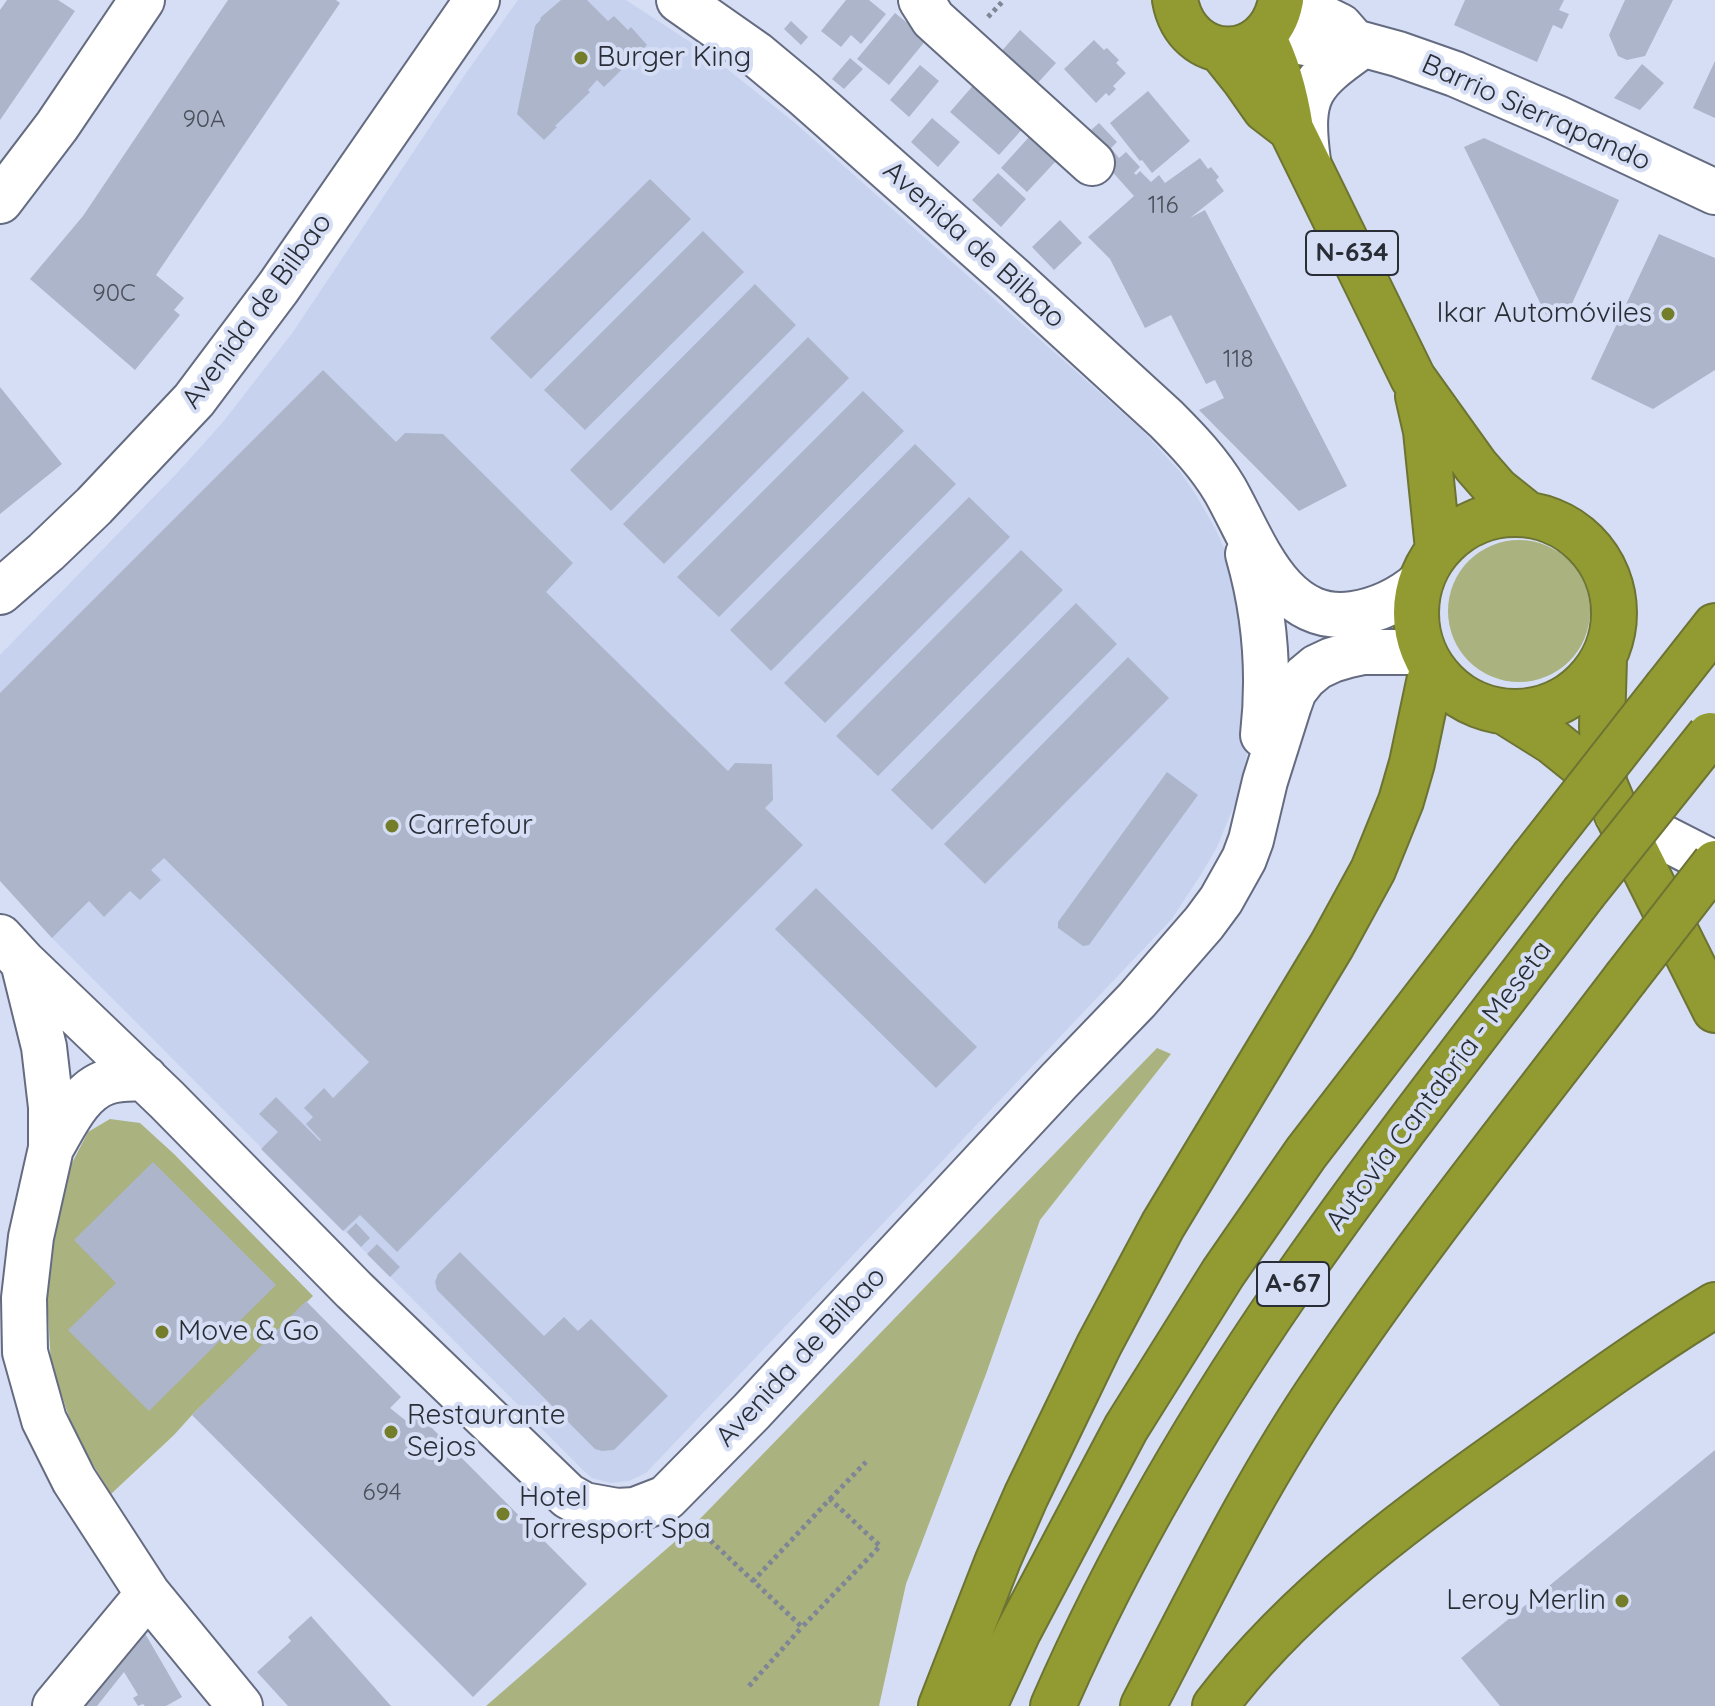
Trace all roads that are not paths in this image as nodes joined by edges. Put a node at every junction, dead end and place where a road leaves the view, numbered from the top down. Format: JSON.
{"nodes":[{"id":1,"x":142,"y":0,"type":"edge"},
{"id":2,"x":477,"y":0,"type":"edge"},
{"id":3,"x":679,"y":0,"type":"edge"},
{"id":4,"x":921,"y":0,"type":"edge"},
{"id":5,"x":1175,"y":0,"type":"edge"},
{"id":6,"x":1275,"y":16,"type":"edge"},
{"id":7,"x":1358,"y":44,"type":"junction"},
{"id":8,"x":1220,"y":49,"type":"junction"},
{"id":9,"x":1300,"y":146,"type":"junction"},
{"id":10,"x":1092,"y":163,"type":"dead end"},
{"id":11,"x":5,"y":183,"type":"edge"},
{"id":12,"x":1715,"y":192,"type":"edge"},
{"id":13,"x":1413,"y":378,"type":"junction"},
{"id":14,"x":1527,"y":514,"type":"junction"},
{"id":15,"x":1238,"y":518,"type":"junction"},
{"id":16,"x":1429,"y":566,"type":"junction"},
{"id":17,"x":0,"y":592,"type":"edge"},
{"id":18,"x":1715,"y":626,"type":"edge"},
{"id":19,"x":1604,"y":659,"type":"junction"},
{"id":20,"x":1428,"y":660,"type":"junction"},
{"id":21,"x":1505,"y":712,"type":"junction"},
{"id":22,"x":1712,"y":731,"type":"edge"},
{"id":23,"x":1265,"y":781,"type":"junction"},
{"id":24,"x":1611,"y":798,"type":"junction"},
{"id":25,"x":1715,"y":864,"type":"edge"},
{"id":26,"x":11,"y":949,"type":"edge"},
{"id":27,"x":1715,"y":1010,"type":"edge"},
{"id":28,"x":94,"y":1031,"type":"junction"},
{"id":29,"x":145,"y":1078,"type":"junction"},
{"id":30,"x":61,"y":1132,"type":"junction"},
{"id":31,"x":1715,"y":1305,"type":"edge"},
{"id":32,"x":148,"y":1594,"type":"junction"},
{"id":33,"x":55,"y":1706,"type":"edge"},
{"id":34,"x":240,"y":1706,"type":"edge"},
{"id":35,"x":941,"y":1706,"type":"edge"},
{"id":36,"x":984,"y":1706,"type":"edge"},
{"id":37,"x":1053,"y":1706,"type":"edge"},
{"id":38,"x":1143,"y":1706,"type":"edge"},
{"id":39,"x":1215,"y":1706,"type":"edge"}],
"edges":[{"from":1,"to":11,"type":"street"},
{"from":2,"to":17,"type":"street","name":"Avenida de Bilbao"},
{"from":3,"to":15,"type":"street","name":"Avenida de Bilbao"},
{"from":4,"to":10,"type":"street"},
{"from":5,"to":8,"type":"highway","number":"N-634"},
{"from":6,"to":7,"type":"street","name":"Barrio Sierrapando"},
{"from":6,"to":8,"type":"highway"},
{"from":6,"to":9,"type":"highway","number":"N-634"},
{"from":7,"to":9,"type":"street"},
{"from":7,"to":12,"type":"street","name":"Barrio Sierrapando"},
{"from":8,"to":9,"type":"highway","number":"N-634"},
{"from":9,"to":13,"type":"highway","number":"N-634"},
{"from":13,"to":14,"type":"highway","number":"N-634"},
{"from":13,"to":16,"type":"highway","number":"N-634"},
{"from":14,"to":16,"type":"highway","number":"N-634"},
{"from":14,"to":19,"type":"highway","number":"N-634"},
{"from":15,"to":16,"type":"street","name":"Avenida de Bilbao"},
{"from":15,"to":23,"type":"street","name":"Avenida de Bilbao"},
{"from":16,"to":20,"type":"highway","number":"N-634"},
{"from":18,"to":36,"type":"highway","bridge":true},
{"from":19,"to":21,"type":"highway","number":"N-634"},
{"from":19,"to":24,"type":"highway","number":"N-634"},
{"from":20,"to":21,"type":"highway","number":"N-634"},
{"from":20,"to":23,"type":"street","name":"Avenida de Bilbao"},
{"from":20,"to":35,"type":"highway"},
{"from":21,"to":24,"type":"highway","number":"N-634"},
{"from":22,"to":37,"type":"highway","name":"Autovía Cantabria - Meseta","number":"A-67","bridge":true},
{"from":23,"to":29,"type":"street","name":"Avenida de Bilbao"},
{"from":24,"to":25,"type":"street"},
{"from":24,"to":27,"type":"highway","number":"N-634"},
{"from":25,"to":38,"type":"highway","number":"A-67","bridge":true},
{"from":26,"to":28,"type":"street"},
{"from":26,"to":30,"type":"street"},
{"from":28,"to":29,"type":"street"},
{"from":28,"to":30,"type":"street"},
{"from":29,"to":30,"type":"street"},
{"from":30,"to":32,"type":"street"},
{"from":31,"to":39,"type":"highway"},
{"from":32,"to":33,"type":"street"},
{"from":32,"to":34,"type":"street"}]}
